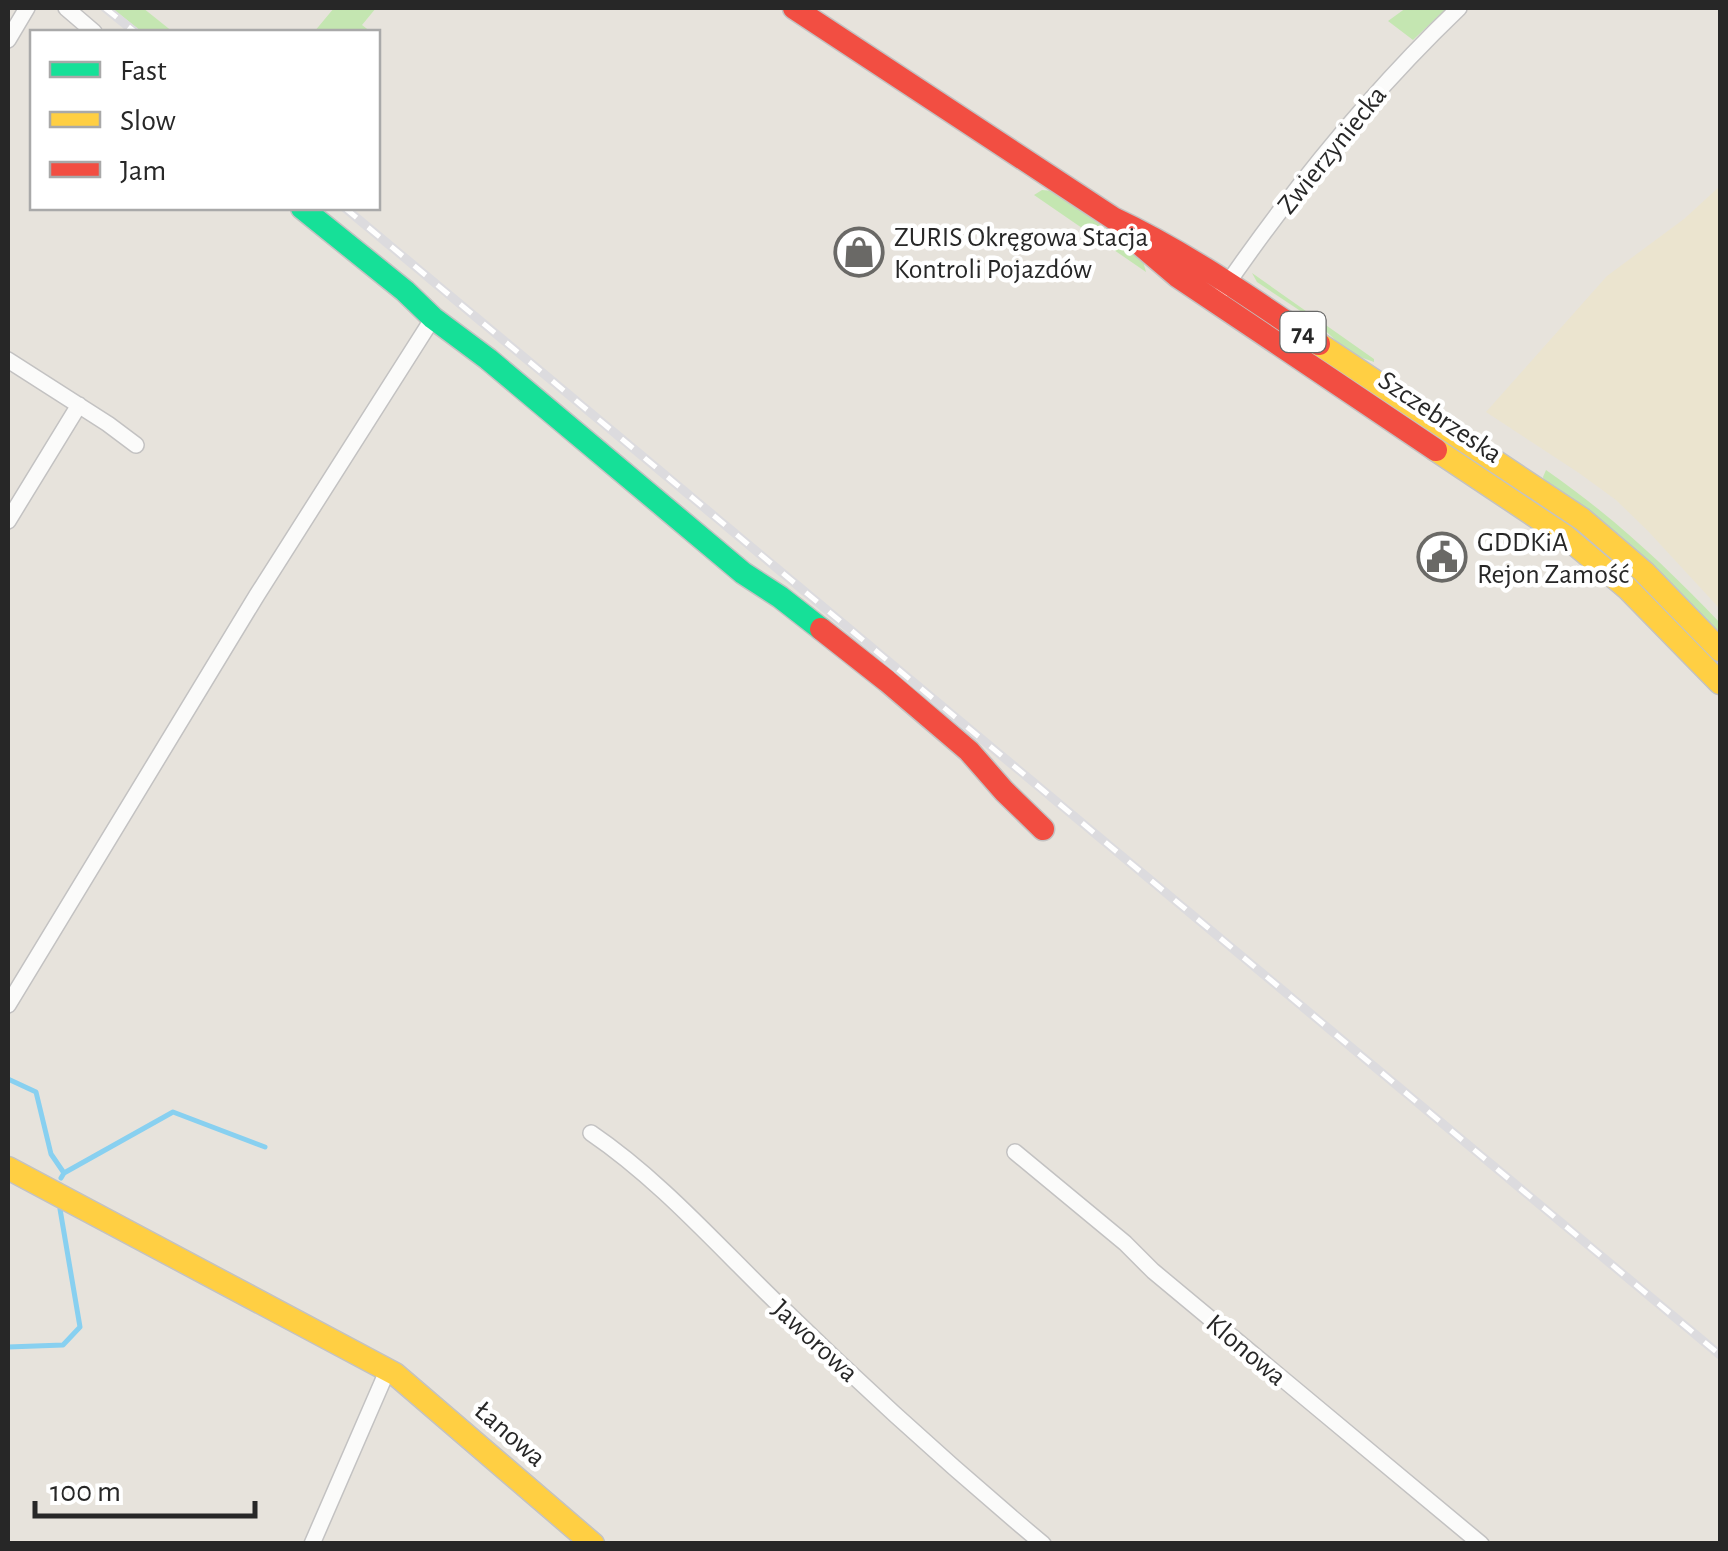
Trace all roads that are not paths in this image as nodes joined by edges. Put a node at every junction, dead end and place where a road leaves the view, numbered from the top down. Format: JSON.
{"nodes":[{"id":1,"x":28,"y":8,"type":"edge"},
{"id":2,"x":66,"y":8,"type":"edge"},
{"id":3,"x":794,"y":8,"type":"edge"},
{"id":4,"x":1460,"y":8,"type":"edge"},
{"id":5,"x":92,"y":30,"type":"edge"},
{"id":6,"x":8,"y":40,"type":"edge"},
{"id":7,"x":304,"y":210,"type":"edge"},
{"id":8,"x":1221,"y":292,"type":"junction"},
{"id":9,"x":432,"y":318,"type":"junction"},
{"id":10,"x":8,"y":360,"type":"edge"},
{"id":11,"x":79,"y":405,"type":"junction"},
{"id":12,"x":136,"y":445,"type":"dead end"},
{"id":13,"x":8,"y":521,"type":"edge"},
{"id":14,"x":1720,"y":650,"type":"edge"},
{"id":15,"x":1720,"y":683,"type":"edge"},
{"id":16,"x":1043,"y":829,"type":"dead end"},
{"id":17,"x":8,"y":1005,"type":"edge"},
{"id":18,"x":591,"y":1134,"type":"dead end"},
{"id":19,"x":1015,"y":1152,"type":"dead end"},
{"id":20,"x":8,"y":1168,"type":"edge"},
{"id":21,"x":388,"y":1369,"type":"junction"},
{"id":22,"x":312,"y":1544,"type":"edge"},
{"id":23,"x":592,"y":1544,"type":"edge"},
{"id":24,"x":1043,"y":1544,"type":"edge"},
{"id":25,"x":1481,"y":1544,"type":"edge"}],
"edges":[{"from":1,"to":6,"type":"street"},
{"from":2,"to":5,"type":"street"},
{"from":3,"to":8,"type":"main road","name":"Szczebrzeska","number":"74"},
{"from":4,"to":8,"type":"street","name":"Zwierzyniecka"},
{"from":7,"to":9,"type":"main road"},
{"from":8,"to":14,"type":"main road","name":"Szczebrzeska","number":"74"},
{"from":8,"to":15,"type":"main road","name":"Szczebrzeska","number":"74"},
{"from":9,"to":16,"type":"main road"},
{"from":9,"to":17,"type":"street"},
{"from":10,"to":11,"type":"street"},
{"from":11,"to":12,"type":"street"},
{"from":11,"to":13,"type":"street"},
{"from":18,"to":24,"type":"street","name":"Jaworowa"},
{"from":19,"to":25,"type":"street","name":"Klonowa"},
{"from":20,"to":21,"type":"main road","name":"Łanowa"},
{"from":21,"to":22,"type":"street"},
{"from":21,"to":23,"type":"main road","name":"Łanowa"}]}
